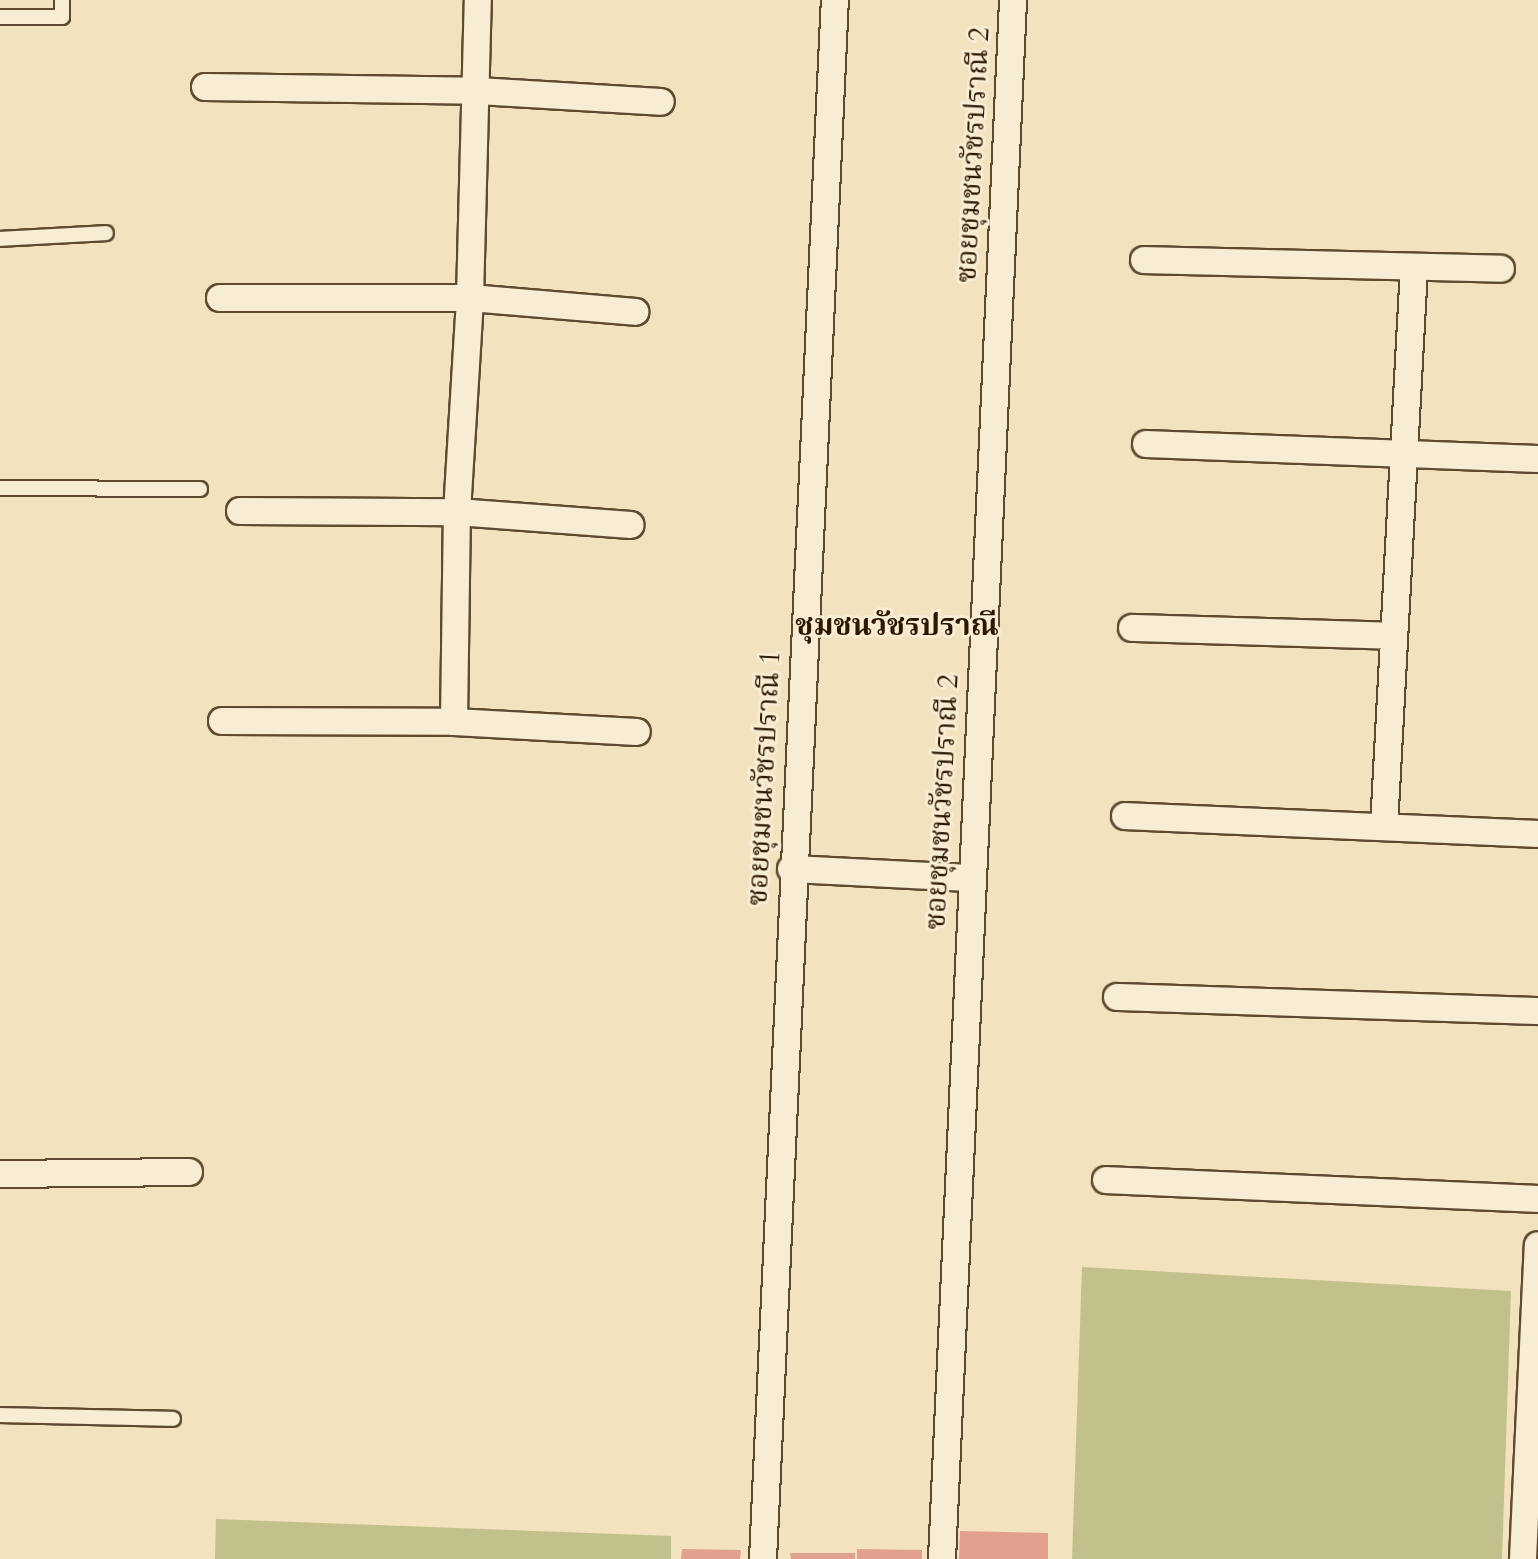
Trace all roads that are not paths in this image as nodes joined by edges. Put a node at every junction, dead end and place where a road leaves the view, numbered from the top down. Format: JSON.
{"nodes":[{"id":1,"x":62,"y":0,"type":"edge"},
{"id":2,"x":478,"y":0,"type":"edge"},
{"id":3,"x":835,"y":0,"type":"edge"},
{"id":4,"x":1013,"y":0,"type":"edge"},
{"id":5,"x":0,"y":17,"type":"edge"},
{"id":6,"x":205,"y":87,"type":"dead end"},
{"id":7,"x":478,"y":91,"type":"junction"},
{"id":8,"x":661,"y":102,"type":"dead end"},
{"id":9,"x":106,"y":233,"type":"dead end"},
{"id":10,"x":0,"y":239,"type":"edge"},
{"id":11,"x":1144,"y":260,"type":"dead end"},
{"id":12,"x":1414,"y":267,"type":"junction"},
{"id":13,"x":1501,"y":269,"type":"dead end"},
{"id":14,"x":220,"y":298,"type":"dead end"},
{"id":15,"x":470,"y":298,"type":"junction"},
{"id":16,"x":635,"y":312,"type":"dead end"},
{"id":17,"x":1146,"y":444,"type":"dead end"},
{"id":18,"x":1402,"y":453,"type":"junction"},
{"id":19,"x":1538,"y":459,"type":"edge"},
{"id":20,"x":0,"y":488,"type":"edge"},
{"id":21,"x":200,"y":489,"type":"dead end"},
{"id":22,"x":240,"y":511,"type":"dead end"},
{"id":23,"x":457,"y":512,"type":"junction"},
{"id":24,"x":631,"y":525,"type":"dead end"},
{"id":25,"x":1132,"y":628,"type":"dead end"},
{"id":26,"x":1394,"y":636,"type":"junction"},
{"id":27,"x":222,"y":721,"type":"dead end"},
{"id":28,"x":454,"y":722,"type":"junction"},
{"id":29,"x":637,"y":732,"type":"dead end"},
{"id":30,"x":1125,"y":816,"type":"dead end"},
{"id":31,"x":1384,"y":827,"type":"junction"},
{"id":32,"x":1538,"y":834,"type":"edge"},
{"id":33,"x":791,"y":869,"type":"junction"},
{"id":34,"x":971,"y":878,"type":"junction"},
{"id":35,"x":1117,"y":997,"type":"dead end"},
{"id":36,"x":1538,"y":1011,"type":"edge"},
{"id":37,"x":189,"y":1172,"type":"dead end"},
{"id":38,"x":0,"y":1174,"type":"edge"},
{"id":39,"x":1106,"y":1180,"type":"dead end"},
{"id":40,"x":1538,"y":1199,"type":"edge"},
{"id":41,"x":1538,"y":1245,"type":"edge"},
{"id":42,"x":0,"y":1415,"type":"edge"},
{"id":43,"x":173,"y":1419,"type":"dead end"},
{"id":44,"x":763,"y":1559,"type":"edge"},
{"id":45,"x":942,"y":1559,"type":"edge"},
{"id":46,"x":1523,"y":1559,"type":"edge"}],
"edges":[{"from":1,"to":5,"type":"lane"},
{"from":2,"to":7,"type":"street"},
{"from":3,"to":33,"type":"street","name":"ซอยชุมชนวัชรปราณี 1"},
{"from":4,"to":34,"type":"street","name":"ซอยชุมชนวัชรปราณี 2"},
{"from":6,"to":7,"type":"street"},
{"from":7,"to":8,"type":"street"},
{"from":7,"to":15,"type":"street"},
{"from":9,"to":10,"type":"lane"},
{"from":11,"to":12,"type":"street"},
{"from":12,"to":13,"type":"street"},
{"from":12,"to":18,"type":"street"},
{"from":14,"to":15,"type":"street"},
{"from":15,"to":16,"type":"street"},
{"from":15,"to":23,"type":"street"},
{"from":17,"to":18,"type":"street"},
{"from":18,"to":19,"type":"street"},
{"from":18,"to":26,"type":"street"},
{"from":20,"to":21,"type":"lane"},
{"from":22,"to":23,"type":"street"},
{"from":23,"to":24,"type":"street"},
{"from":23,"to":28,"type":"street"},
{"from":25,"to":26,"type":"street"},
{"from":26,"to":31,"type":"street"},
{"from":27,"to":28,"type":"street"},
{"from":28,"to":29,"type":"street"},
{"from":30,"to":31,"type":"street"},
{"from":31,"to":32,"type":"street"},
{"from":33,"to":34,"type":"street"},
{"from":33,"to":44,"type":"street","name":"ซอยชุมชนวัชรปราณี 1"},
{"from":34,"to":45,"type":"street","name":"ซอยชุมชนวัชรปราณี 2"},
{"from":35,"to":36,"type":"street"},
{"from":37,"to":38,"type":"street"},
{"from":39,"to":40,"type":"street"},
{"from":41,"to":46,"type":"street"},
{"from":42,"to":43,"type":"lane"}]}
